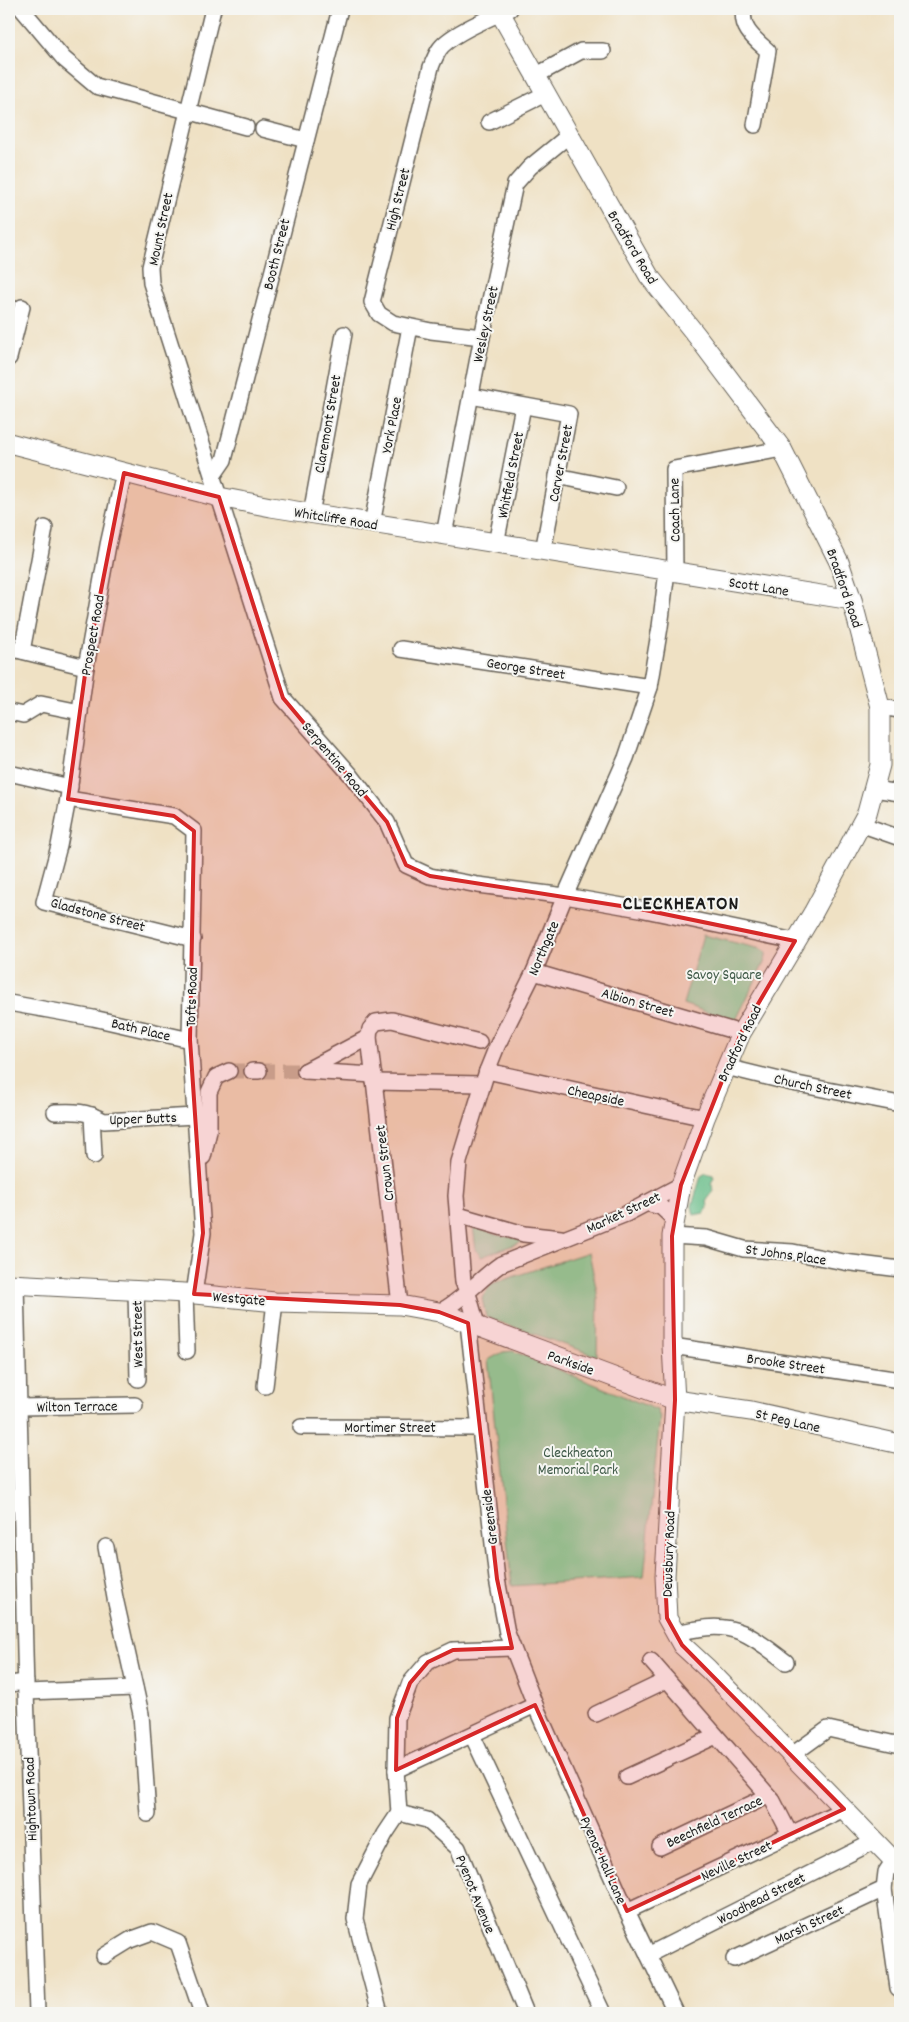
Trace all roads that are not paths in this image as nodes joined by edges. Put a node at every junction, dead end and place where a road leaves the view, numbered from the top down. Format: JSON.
{"nodes":[{"id":1,"x":22,"y":9,"type":"edge"},
{"id":2,"x":213,"y":9,"type":"edge"},
{"id":3,"x":340,"y":9,"type":"edge"},
{"id":4,"x":744,"y":9,"type":"edge"},
{"id":5,"x":503,"y":10,"type":"edge"},
{"id":6,"x":603,"y":51,"type":"dead end"},
{"id":7,"x":535,"y":76,"type":"junction"},
{"id":8,"x":546,"y":94,"type":"junction"},
{"id":9,"x":188,"y":111,"type":"junction"},
{"id":10,"x":490,"y":122,"type":"dead end"},
{"id":11,"x":755,"y":125,"type":"dead end"},
{"id":12,"x":246,"y":126,"type":"dead end"},
{"id":13,"x":263,"y":129,"type":"dead end"},
{"id":14,"x":568,"y":136,"type":"junction"},
{"id":15,"x":306,"y":140,"type":"junction"},
{"id":16,"x":22,"y":308,"type":"dead end"},
{"id":17,"x":410,"y":327,"type":"junction"},
{"id":18,"x":344,"y":334,"type":"dead end"},
{"id":19,"x":482,"y":337,"type":"junction"},
{"id":20,"x":9,"y":358,"type":"edge"},
{"id":21,"x":471,"y":396,"type":"junction"},
{"id":22,"x":523,"y":406,"type":"junction"},
{"id":23,"x":9,"y":443,"type":"edge"},
{"id":24,"x":782,"y":449,"type":"junction"},
{"id":25,"x":124,"y":473,"type":"junction"},
{"id":26,"x":213,"y":476,"type":"junction"},
{"id":27,"x":557,"y":476,"type":"junction"},
{"id":28,"x":616,"y":488,"type":"dead end"},
{"id":29,"x":219,"y":497,"type":"junction"},
{"id":30,"x":311,"y":514,"type":"junction"},
{"id":31,"x":372,"y":524,"type":"junction"},
{"id":32,"x":46,"y":528,"type":"dead end"},
{"id":33,"x":444,"y":536,"type":"junction"},
{"id":34,"x":496,"y":544,"type":"junction"},
{"id":35,"x":543,"y":551,"type":"junction"},
{"id":36,"x":671,"y":572,"type":"junction"},
{"id":37,"x":852,"y":600,"type":"junction"},
{"id":38,"x":15,"y":649,"type":"edge"},
{"id":39,"x":401,"y":649,"type":"dead end"},
{"id":40,"x":86,"y":667,"type":"junction"},
{"id":41,"x":650,"y":687,"type":"junction"},
{"id":42,"x":880,"y":708,"type":"junction"},
{"id":43,"x":900,"y":710,"type":"edge"},
{"id":44,"x":9,"y":712,"type":"edge"},
{"id":45,"x":80,"y":712,"type":"junction"},
{"id":46,"x":9,"y":773,"type":"edge"},
{"id":47,"x":874,"y":789,"type":"junction"},
{"id":48,"x":69,"y":793,"type":"junction"},
{"id":49,"x":900,"y":793,"type":"edge"},
{"id":50,"x":860,"y":824,"type":"junction"},
{"id":51,"x":900,"y":838,"type":"edge"},
{"id":52,"x":565,"y":896,"type":"junction"},
{"id":53,"x":193,"y":939,"type":"junction"},
{"id":54,"x":795,"y":941,"type":"junction"},
{"id":55,"x":534,"y":972,"type":"junction"},
{"id":56,"x":9,"y":1003,"type":"edge"},
{"id":57,"x":741,"y":1032,"type":"junction"},
{"id":58,"x":369,"y":1038,"type":"junction"},
{"id":59,"x":190,"y":1040,"type":"junction"},
{"id":60,"x":478,"y":1042,"type":"dead end"},
{"id":61,"x":726,"y":1067,"type":"junction"},
{"id":62,"x":229,"y":1071,"type":"tunnel mouth"},
{"id":63,"x":484,"y":1078,"type":"junction"},
{"id":64,"x":374,"y":1079,"type":"junction"},
{"id":65,"x":900,"y":1104,"type":"edge"},
{"id":66,"x":55,"y":1112,"type":"dead end"},
{"id":67,"x":92,"y":1115,"type":"junction"},
{"id":68,"x":195,"y":1116,"type":"junction"},
{"id":69,"x":705,"y":1118,"type":"junction"},
{"id":70,"x":94,"y":1156,"type":"dead end"},
{"id":71,"x":200,"y":1170,"type":"junction"},
{"id":72,"x":681,"y":1185,"type":"junction"},
{"id":73,"x":646,"y":1204,"type":"junction"},
{"id":74,"x":458,"y":1215,"type":"junction"},
{"id":75,"x":674,"y":1228,"type":"junction"},
{"id":76,"x":565,"y":1238,"type":"junction"},
{"id":77,"x":900,"y":1269,"type":"edge"},
{"id":78,"x":13,"y":1284,"type":"edge"},
{"id":79,"x":136,"y":1290,"type":"junction"},
{"id":80,"x":468,"y":1291,"type":"junction"},
{"id":81,"x":190,"y":1294,"type":"junction"},
{"id":82,"x":275,"y":1302,"type":"junction"},
{"id":83,"x":400,"y":1306,"type":"junction"},
{"id":84,"x":439,"y":1312,"type":"junction"},
{"id":85,"x":473,"y":1326,"type":"junction"},
{"id":86,"x":672,"y":1346,"type":"junction"},
{"id":87,"x":187,"y":1351,"type":"dead end"},
{"id":88,"x":138,"y":1378,"type":"dead end"},
{"id":89,"x":900,"y":1380,"type":"edge"},
{"id":90,"x":265,"y":1386,"type":"dead end"},
{"id":91,"x":675,"y":1400,"type":"junction"},
{"id":92,"x":135,"y":1405,"type":"dead end"},
{"id":93,"x":20,"y":1407,"type":"junction"},
{"id":94,"x":301,"y":1427,"type":"dead end"},
{"id":95,"x":479,"y":1428,"type":"junction"},
{"id":96,"x":900,"y":1444,"type":"edge"},
{"id":97,"x":106,"y":1547,"type":"dead end"},
{"id":98,"x":676,"y":1634,"type":"junction"},
{"id":99,"x":512,"y":1648,"type":"junction"},
{"id":100,"x":651,"y":1662,"type":"dead end"},
{"id":101,"x":786,"y":1662,"type":"dead end"},
{"id":102,"x":667,"y":1680,"type":"junction"},
{"id":103,"x":9,"y":1684,"type":"edge"},
{"id":104,"x":26,"y":1687,"type":"junction"},
{"id":105,"x":135,"y":1688,"type":"junction"},
{"id":106,"x":534,"y":1705,"type":"junction"},
{"id":107,"x":596,"y":1714,"type":"dead end"},
{"id":108,"x":472,"y":1735,"type":"junction"},
{"id":109,"x":716,"y":1736,"type":"junction"},
{"id":110,"x":900,"y":1745,"type":"edge"},
{"id":111,"x":792,"y":1755,"type":"junction"},
{"id":112,"x":396,"y":1770,"type":"junction"},
{"id":113,"x":627,"y":1777,"type":"dead end"},
{"id":114,"x":768,"y":1796,"type":"junction"},
{"id":115,"x":844,"y":1809,"type":"junction"},
{"id":116,"x":399,"y":1812,"type":"junction"},
{"id":117,"x":148,"y":1814,"type":"dead end"},
{"id":118,"x":790,"y":1834,"type":"junction"},
{"id":119,"x":660,"y":1846,"type":"dead end"},
{"id":120,"x":891,"y":1854,"type":"edge"},
{"id":121,"x":884,"y":1889,"type":"junction"},
{"id":122,"x":627,"y":1911,"type":"junction"},
{"id":123,"x":648,"y":1955,"type":"junction"},
{"id":124,"x":104,"y":1956,"type":"dead end"},
{"id":125,"x":734,"y":1959,"type":"dead end"},
{"id":126,"x":899,"y":1988,"type":"edge"},
{"id":127,"x":37,"y":2013,"type":"edge"},
{"id":128,"x":202,"y":2013,"type":"edge"},
{"id":129,"x":380,"y":2013,"type":"edge"},
{"id":130,"x":526,"y":2013,"type":"edge"},
{"id":131,"x":603,"y":2013,"type":"edge"},
{"id":132,"x":676,"y":2013,"type":"edge"}],
"edges":[{"from":1,"to":9,"type":"street"},
{"from":2,"to":9,"type":"street","name":"Mount Street"},
{"from":3,"to":15,"type":"street","name":"Booth Street"},
{"from":4,"to":11,"type":"street"},
{"from":5,"to":7,"type":"main road","name":"Bradford Road"},
{"from":5,"to":17,"type":"street","name":"High Street"},
{"from":6,"to":7,"type":"street"},
{"from":7,"to":8,"type":"main road","name":"Bradford Road"},
{"from":8,"to":10,"type":"street"},
{"from":8,"to":14,"type":"main road","name":"Bradford Road"},
{"from":9,"to":12,"type":"street"},
{"from":9,"to":26,"type":"street","name":"Mount Street"},
{"from":13,"to":15,"type":"street"},
{"from":14,"to":19,"type":"street","name":"Wesley Street"},
{"from":14,"to":24,"type":"main road","name":"Bradford Road"},
{"from":15,"to":26,"type":"street","name":"Booth Street"},
{"from":16,"to":20,"type":"street"},
{"from":17,"to":19,"type":"street","name":"High Street"},
{"from":17,"to":31,"type":"street","name":"York Place"},
{"from":18,"to":30,"type":"street","name":"Claremont Street"},
{"from":19,"to":21,"type":"street","name":"Wesley Street"},
{"from":21,"to":22,"type":"street","name":"Carver Street"},
{"from":21,"to":33,"type":"street","name":"Wesley Street"},
{"from":22,"to":27,"type":"street","name":"Carver Street"},
{"from":22,"to":34,"type":"street","name":"Whitfield Street"},
{"from":23,"to":25,"type":"main road","name":"Whitcliffe Road"},
{"from":24,"to":36,"type":"street","name":"Coach Lane"},
{"from":24,"to":37,"type":"main road","name":"Bradford Road"},
{"from":25,"to":29,"type":"main road","name":"Whitcliffe Road"},
{"from":25,"to":40,"type":"street","name":"Prospect Road"},
{"from":26,"to":29,"type":"street"},
{"from":27,"to":28,"type":"street"},
{"from":27,"to":35,"type":"street","name":"Carver Street"},
{"from":29,"to":30,"type":"main road","name":"Whitcliffe Road"},
{"from":29,"to":52,"type":"street","name":"Serpentine Road"},
{"from":30,"to":31,"type":"main road","name":"Whitcliffe Road"},
{"from":31,"to":33,"type":"main road","name":"Whitcliffe Road"},
{"from":32,"to":38,"type":"street"},
{"from":33,"to":34,"type":"main road","name":"Whitcliffe Road"},
{"from":34,"to":35,"type":"main road","name":"Whitcliffe Road"},
{"from":35,"to":36,"type":"main road","name":"Whitcliffe Road"},
{"from":36,"to":37,"type":"main road","name":"Scott Lane"},
{"from":36,"to":41,"type":"street","name":"Northgate"},
{"from":37,"to":42,"type":"main road","name":"Bradford Road"},
{"from":38,"to":40,"type":"street"},
{"from":39,"to":41,"type":"street","name":"George Street"},
{"from":40,"to":45,"type":"street","name":"Prospect Road"},
{"from":41,"to":52,"type":"street","name":"Northgate"},
{"from":42,"to":43,"type":"street"},
{"from":42,"to":47,"type":"main road","name":"Bradford Road"},
{"from":44,"to":45,"type":"street"},
{"from":45,"to":48,"type":"street","name":"Prospect Road"},
{"from":46,"to":48,"type":"street"},
{"from":47,"to":49,"type":"street"},
{"from":47,"to":50,"type":"main road","name":"Bradford Road"},
{"from":48,"to":53,"type":"street","name":"Tofts Road"},
{"from":48,"to":53,"type":"street","name":"Gladstone Street"},
{"from":50,"to":51,"type":"street"},
{"from":50,"to":54,"type":"main road","name":"Bradford Road"},
{"from":52,"to":54,"type":"street","name":"Serpentine Road"},
{"from":52,"to":55,"type":"street","name":"Northgate"},
{"from":53,"to":59,"type":"street","name":"Tofts Road"},
{"from":54,"to":57,"type":"main road","name":"Bradford Road"},
{"from":55,"to":57,"type":"street","name":"Albion Street"},
{"from":55,"to":63,"type":"street","name":"Northgate"},
{"from":56,"to":59,"type":"street","name":"Bath Place"},
{"from":57,"to":61,"type":"main road","name":"Bradford Road"},
{"from":58,"to":60,"type":"street"},
{"from":58,"to":64,"type":"street","name":"Crown Street"},
{"from":58,"to":64,"type":"street","name":"Cheapside"},
{"from":59,"to":68,"type":"street","name":"Tofts Road"},
{"from":61,"to":65,"type":"street","name":"Church Street"},
{"from":61,"to":69,"type":"main road","name":"Bradford Road"},
{"from":62,"to":71,"type":"street"},
{"from":63,"to":64,"type":"street","name":"Cheapside"},
{"from":63,"to":69,"type":"street","name":"Cheapside"},
{"from":63,"to":74,"type":"street","name":"Northgate"},
{"from":64,"to":83,"type":"street","name":"Crown Street"},
{"from":66,"to":67,"type":"street","name":"Upper Butts"},
{"from":67,"to":68,"type":"street","name":"Upper Butts"},
{"from":67,"to":70,"type":"street","name":"Upper Butts"},
{"from":68,"to":71,"type":"street","name":"Tofts Road"},
{"from":69,"to":72,"type":"main road","name":"Bradford Road"},
{"from":71,"to":81,"type":"street","name":"Tofts Road"},
{"from":72,"to":73,"type":"street","name":"Market Street"},
{"from":72,"to":75,"type":"main road","name":"Dewsbury Road"},
{"from":73,"to":75,"type":"street"},
{"from":73,"to":76,"type":"street","name":"Market Street"},
{"from":74,"to":76,"type":"street","name":"Market Street"},
{"from":74,"to":80,"type":"street","name":"Northgate"},
{"from":75,"to":77,"type":"street","name":"St Johns Place"},
{"from":75,"to":86,"type":"main road","name":"Dewsbury Road"},
{"from":76,"to":80,"type":"street","name":"Market Street"},
{"from":78,"to":79,"type":"main road","name":"Westgate"},
{"from":78,"to":93,"type":"street","name":"Hightown Road"},
{"from":79,"to":81,"type":"main road","name":"Westgate"},
{"from":79,"to":88,"type":"street","name":"West Street"},
{"from":80,"to":84,"type":"street","name":"Market Street"},
{"from":80,"to":85,"type":"street","name":"Northgate"},
{"from":81,"to":82,"type":"main road","name":"Westgate"},
{"from":81,"to":87,"type":"street","name":"Tofts Road"},
{"from":82,"to":83,"type":"main road","name":"Westgate"},
{"from":82,"to":90,"type":"street"},
{"from":83,"to":84,"type":"main road","name":"Westgate"},
{"from":84,"to":85,"type":"main road","name":"Westgate"},
{"from":85,"to":91,"type":"main road","name":"Parkside"},
{"from":85,"to":95,"type":"street","name":"Greenside"},
{"from":86,"to":89,"type":"street","name":"Brooke Street"},
{"from":86,"to":91,"type":"main road","name":"Dewsbury Road"},
{"from":91,"to":96,"type":"main road","name":"St Peg Lane"},
{"from":91,"to":98,"type":"main road","name":"Dewsbury Road"},
{"from":92,"to":93,"type":"street","name":"Wilton Terrace"},
{"from":93,"to":104,"type":"street","name":"Hightown Road"},
{"from":94,"to":95,"type":"street","name":"Mortimer Street"},
{"from":95,"to":99,"type":"street","name":"Greenside"},
{"from":97,"to":105,"type":"street"},
{"from":98,"to":101,"type":"street"},
{"from":98,"to":111,"type":"main road","name":"Dewsbury Road"},
{"from":99,"to":106,"type":"street","name":"Greenside"},
{"from":99,"to":112,"type":"street"},
{"from":100,"to":102,"type":"street"},
{"from":102,"to":107,"type":"street"},
{"from":102,"to":109,"type":"street"},
{"from":103,"to":104,"type":"street"},
{"from":104,"to":105,"type":"street"},
{"from":104,"to":127,"type":"street","name":"Hightown Road"},
{"from":105,"to":117,"type":"street"},
{"from":106,"to":108,"type":"street"},
{"from":106,"to":122,"type":"street","name":"Pyenot Hall Lane"},
{"from":108,"to":112,"type":"street"},
{"from":108,"to":131,"type":"street"},
{"from":109,"to":113,"type":"street"},
{"from":109,"to":114,"type":"street"},
{"from":110,"to":111,"type":"street"},
{"from":111,"to":115,"type":"main road","name":"Dewsbury Road"},
{"from":112,"to":116,"type":"street"},
{"from":114,"to":118,"type":"street"},
{"from":114,"to":119,"type":"street","name":"Beechfield Terrace"},
{"from":115,"to":118,"type":"street","name":"Neville Street"},
{"from":115,"to":120,"type":"main road","name":"Dewsbury Road"},
{"from":116,"to":129,"type":"street"},
{"from":116,"to":130,"type":"street","name":"Pyenot Avenue"},
{"from":118,"to":122,"type":"street","name":"Neville Street"},
{"from":120,"to":121,"type":"street"},
{"from":120,"to":123,"type":"street","name":"Woodhead Street"},
{"from":121,"to":125,"type":"street","name":"Marsh Street"},
{"from":121,"to":126,"type":"street"},
{"from":122,"to":123,"type":"street","name":"Pyenot Hall Lane"},
{"from":123,"to":132,"type":"street","name":"Pyenot Hall Lane"},
{"from":124,"to":128,"type":"street"}]}
